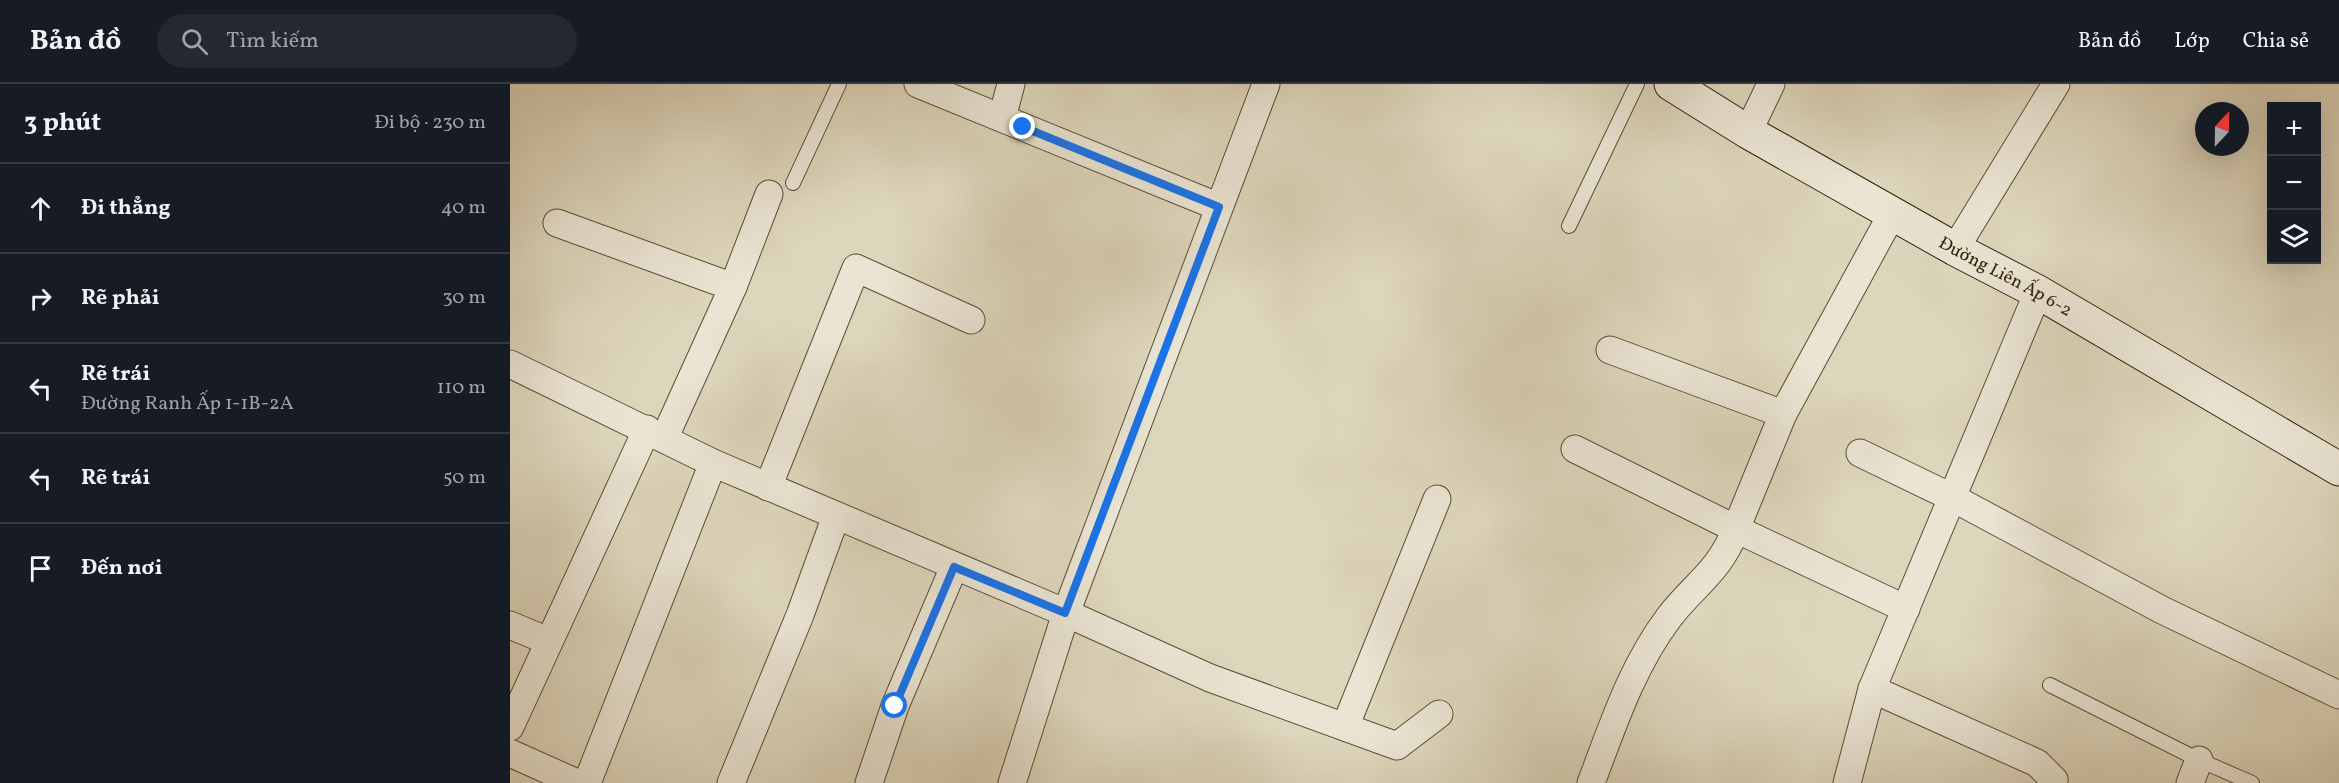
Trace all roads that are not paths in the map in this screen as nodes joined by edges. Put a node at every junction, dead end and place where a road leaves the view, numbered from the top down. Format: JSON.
{"nodes":[{"id":1,"x":839,"y":84,"type":"edge"},
{"id":2,"x":918,"y":84,"type":"edge"},
{"id":3,"x":1011,"y":84,"type":"edge"},
{"id":4,"x":1266,"y":84,"type":"edge"},
{"id":5,"x":1637,"y":84,"type":"edge"},
{"id":6,"x":1671,"y":84,"type":"edge"},
{"id":7,"x":1771,"y":84,"type":"edge"},
{"id":8,"x":2056,"y":84,"type":"edge"},
{"id":9,"x":1002,"y":118,"type":"junction"},
{"id":10,"x":1748,"y":132,"type":"junction"},
{"id":11,"x":781,"y":188,"type":"joint"},
{"id":12,"x":1219,"y":207,"type":"junction"},
{"id":13,"x":1893,"y":214,"type":"junction"},
{"id":14,"x":557,"y":224,"type":"dead end"},
{"id":15,"x":1569,"y":226,"type":"dead end"},
{"id":16,"x":1955,"y":249,"type":"junction"},
{"id":17,"x":733,"y":287,"type":"junction"},
{"id":18,"x":2038,"y":292,"type":"junction"},
{"id":19,"x":971,"y":320,"type":"dead end"},
{"id":20,"x":1610,"y":350,"type":"dead end"},
{"id":21,"x":510,"y":364,"type":"edge"},
{"id":22,"x":1783,"y":414,"type":"junction"},
{"id":23,"x":655,"y":434,"type":"junction"},
{"id":24,"x":1575,"y":449,"type":"dead end"},
{"id":25,"x":1860,"y":453,"type":"dead end"},
{"id":26,"x":2337,"y":461,"type":"edge"},
{"id":27,"x":713,"y":463,"type":"junction"},
{"id":28,"x":768,"y":487,"type":"junction"},
{"id":29,"x":1953,"y":498,"type":"junction"},
{"id":30,"x":1437,"y":499,"type":"dead end"},
{"id":31,"x":836,"y":516,"type":"junction"},
{"id":32,"x":1736,"y":529,"type":"junction"},
{"id":33,"x":954,"y":567,"type":"junction"},
{"id":34,"x":1906,"y":609,"type":"junction"},
{"id":35,"x":1065,"y":613,"type":"junction"},
{"id":36,"x":510,"y":625,"type":"edge"},
{"id":37,"x":548,"y":641,"type":"junction"},
{"id":38,"x":2050,"y":685,"type":"dead end"},
{"id":39,"x":1872,"y":688,"type":"junction"},
{"id":40,"x":2339,"y":695,"type":"edge"},
{"id":41,"x":1439,"y":714,"type":"dead end"},
{"id":42,"x":510,"y":727,"type":"edge"},
{"id":43,"x":1345,"y":727,"type":"junction"},
{"id":44,"x":510,"y":753,"type":"edge"},
{"id":45,"x":2194,"y":771,"type":"edge"},
{"id":46,"x":577,"y":783,"type":"edge"},
{"id":47,"x":587,"y":783,"type":"edge"},
{"id":48,"x":731,"y":783,"type":"edge"},
{"id":49,"x":869,"y":783,"type":"edge"},
{"id":50,"x":1012,"y":783,"type":"edge"},
{"id":51,"x":1591,"y":783,"type":"edge"},
{"id":52,"x":1847,"y":783,"type":"edge"},
{"id":53,"x":2053,"y":783,"type":"edge"},
{"id":54,"x":2252,"y":783,"type":"edge"}],
"edges":[{"from":1,"to":11,"type":"lane"},
{"from":2,"to":9,"type":"street"},
{"from":3,"to":9,"type":"street"},
{"from":4,"to":12,"type":"street"},
{"from":5,"to":15,"type":"lane"},
{"from":6,"to":10,"type":"street","name":"Đường Liên Ấp 6-2"},
{"from":7,"to":10,"type":"street"},
{"from":8,"to":16,"type":"street"},
{"from":9,"to":12,"type":"street"},
{"from":10,"to":13,"type":"street","name":"Đường Liên Ấp 6-2"},
{"from":11,"to":17,"type":"street"},
{"from":12,"to":35,"type":"street"},
{"from":13,"to":16,"type":"street","name":"Đường Liên Ấp 6-2"},
{"from":13,"to":22,"type":"street"},
{"from":14,"to":17,"type":"street"},
{"from":16,"to":18,"type":"street","name":"Đường Liên Ấp 6-2"},
{"from":17,"to":23,"type":"street"},
{"from":18,"to":26,"type":"street","name":"Đường Liên Ấp 6-2"},
{"from":18,"to":29,"type":"street"},
{"from":19,"to":28,"type":"street"},
{"from":20,"to":22,"type":"street"},
{"from":21,"to":23,"type":"street"},
{"from":22,"to":32,"type":"street"},
{"from":23,"to":27,"type":"street"},
{"from":23,"to":37,"type":"street"},
{"from":24,"to":32,"type":"street"},
{"from":25,"to":29,"type":"street"},
{"from":27,"to":28,"type":"street"},
{"from":27,"to":47,"type":"street"},
{"from":28,"to":31,"type":"street"},
{"from":29,"to":34,"type":"street"},
{"from":29,"to":40,"type":"street"},
{"from":30,"to":43,"type":"street"},
{"from":31,"to":33,"type":"street"},
{"from":31,"to":48,"type":"street"},
{"from":32,"to":34,"type":"street"},
{"from":32,"to":51,"type":"street"},
{"from":33,"to":35,"type":"street"},
{"from":33,"to":49,"type":"street"},
{"from":34,"to":39,"type":"street"},
{"from":35,"to":43,"type":"street"},
{"from":35,"to":50,"type":"street"},
{"from":36,"to":37,"type":"street"},
{"from":37,"to":42,"type":"street"},
{"from":38,"to":45,"type":"lane"},
{"from":39,"to":52,"type":"street"},
{"from":39,"to":53,"type":"street"},
{"from":41,"to":43,"type":"street"},
{"from":44,"to":46,"type":"street"},
{"from":45,"to":54,"type":"lane"}]}
